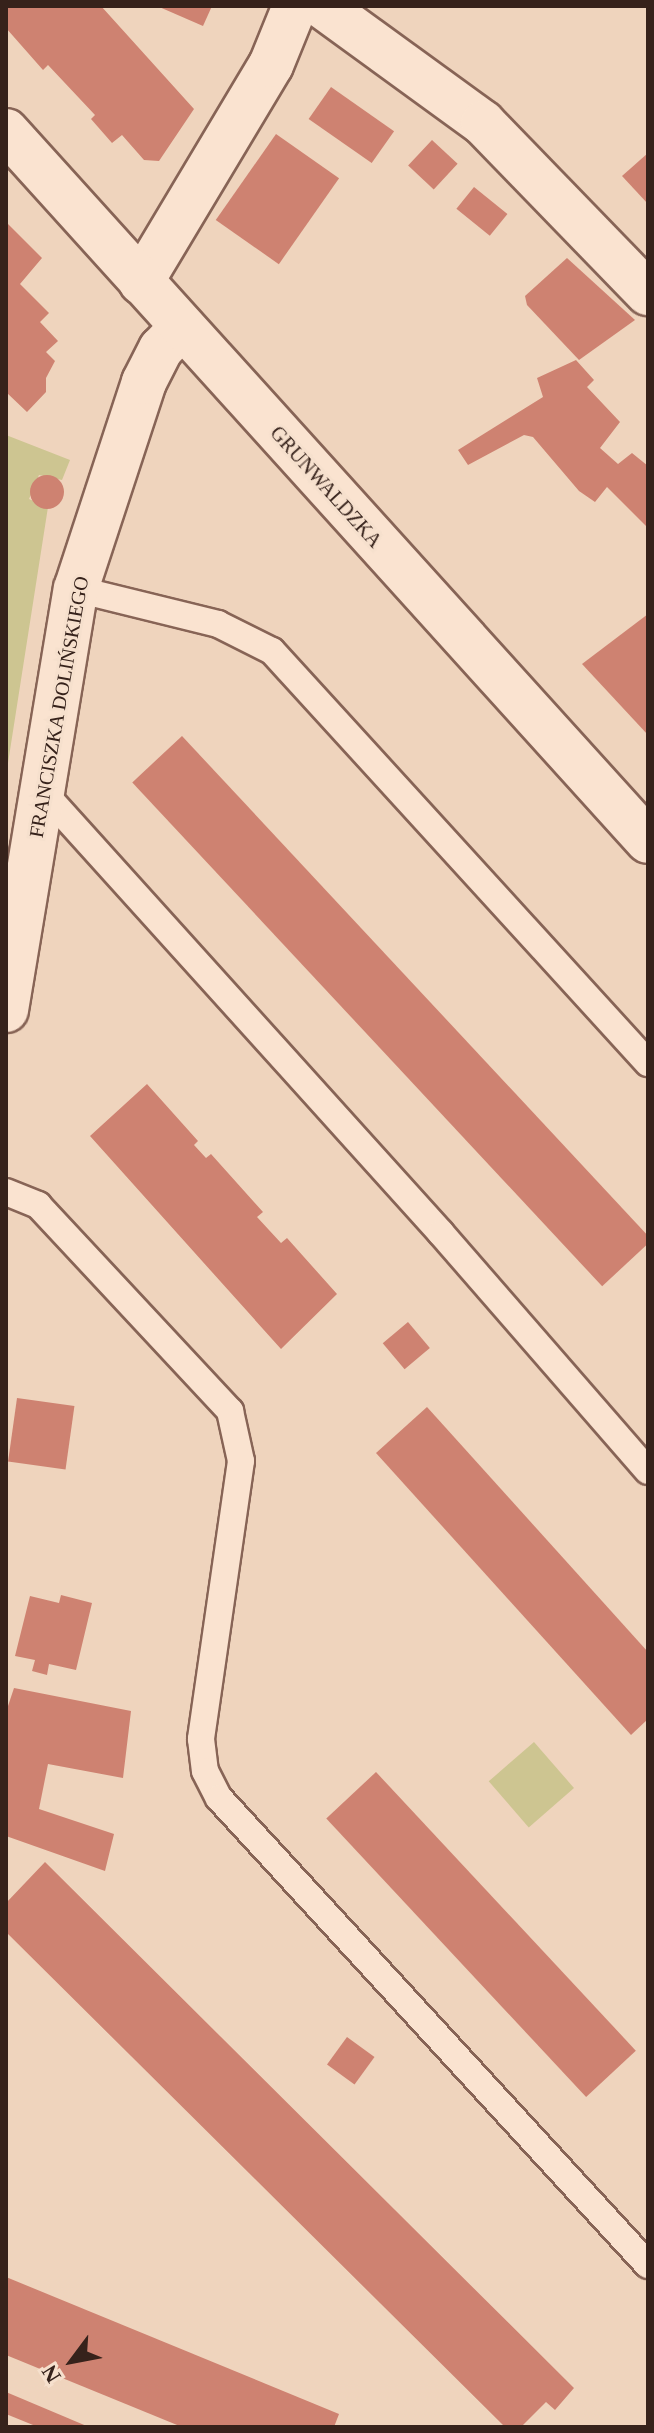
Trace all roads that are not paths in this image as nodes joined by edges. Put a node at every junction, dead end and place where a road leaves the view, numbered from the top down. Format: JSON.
{"nodes":[{"id":1,"x":295,"y":6,"type":"edge"},
{"id":2,"x":322,"y":6,"type":"edge"},
{"id":3,"x":6,"y":131,"type":"edge"},
{"id":4,"x":141,"y":282,"type":"junction"},
{"id":5,"x":648,"y":293,"type":"edge"},
{"id":6,"x":181,"y":328,"type":"junction"},
{"id":7,"x":76,"y":589,"type":"junction"},
{"id":8,"x":44,"y":793,"type":"junction"},
{"id":9,"x":646,"y":836,"type":"edge"},
{"id":10,"x":6,"y":1010,"type":"edge"},
{"id":11,"x":648,"y":1063,"type":"edge"},
{"id":12,"x":6,"y":1192,"type":"edge"},
{"id":13,"x":648,"y":1471,"type":"edge"},
{"id":14,"x":648,"y":2265,"type":"edge"}],
"edges":[{"from":1,"to":4,"type":"street"},
{"from":2,"to":5,"type":"street"},
{"from":3,"to":4,"type":"street","name":"GRUNWALDZKA"},
{"from":4,"to":6,"type":"street","name":"GRUNWALDZKA"},
{"from":6,"to":7,"type":"street","name":"FRANCISZKA DOLIŃSKIEGO"},
{"from":6,"to":9,"type":"street","name":"GRUNWALDZKA"},
{"from":7,"to":8,"type":"street","name":"FRANCISZKA DOLIŃSKIEGO"},
{"from":7,"to":11,"type":"lane"},
{"from":8,"to":10,"type":"street","name":"FRANCISZKA DOLIŃSKIEGO"},
{"from":8,"to":13,"type":"lane"},
{"from":12,"to":14,"type":"lane"}]}
